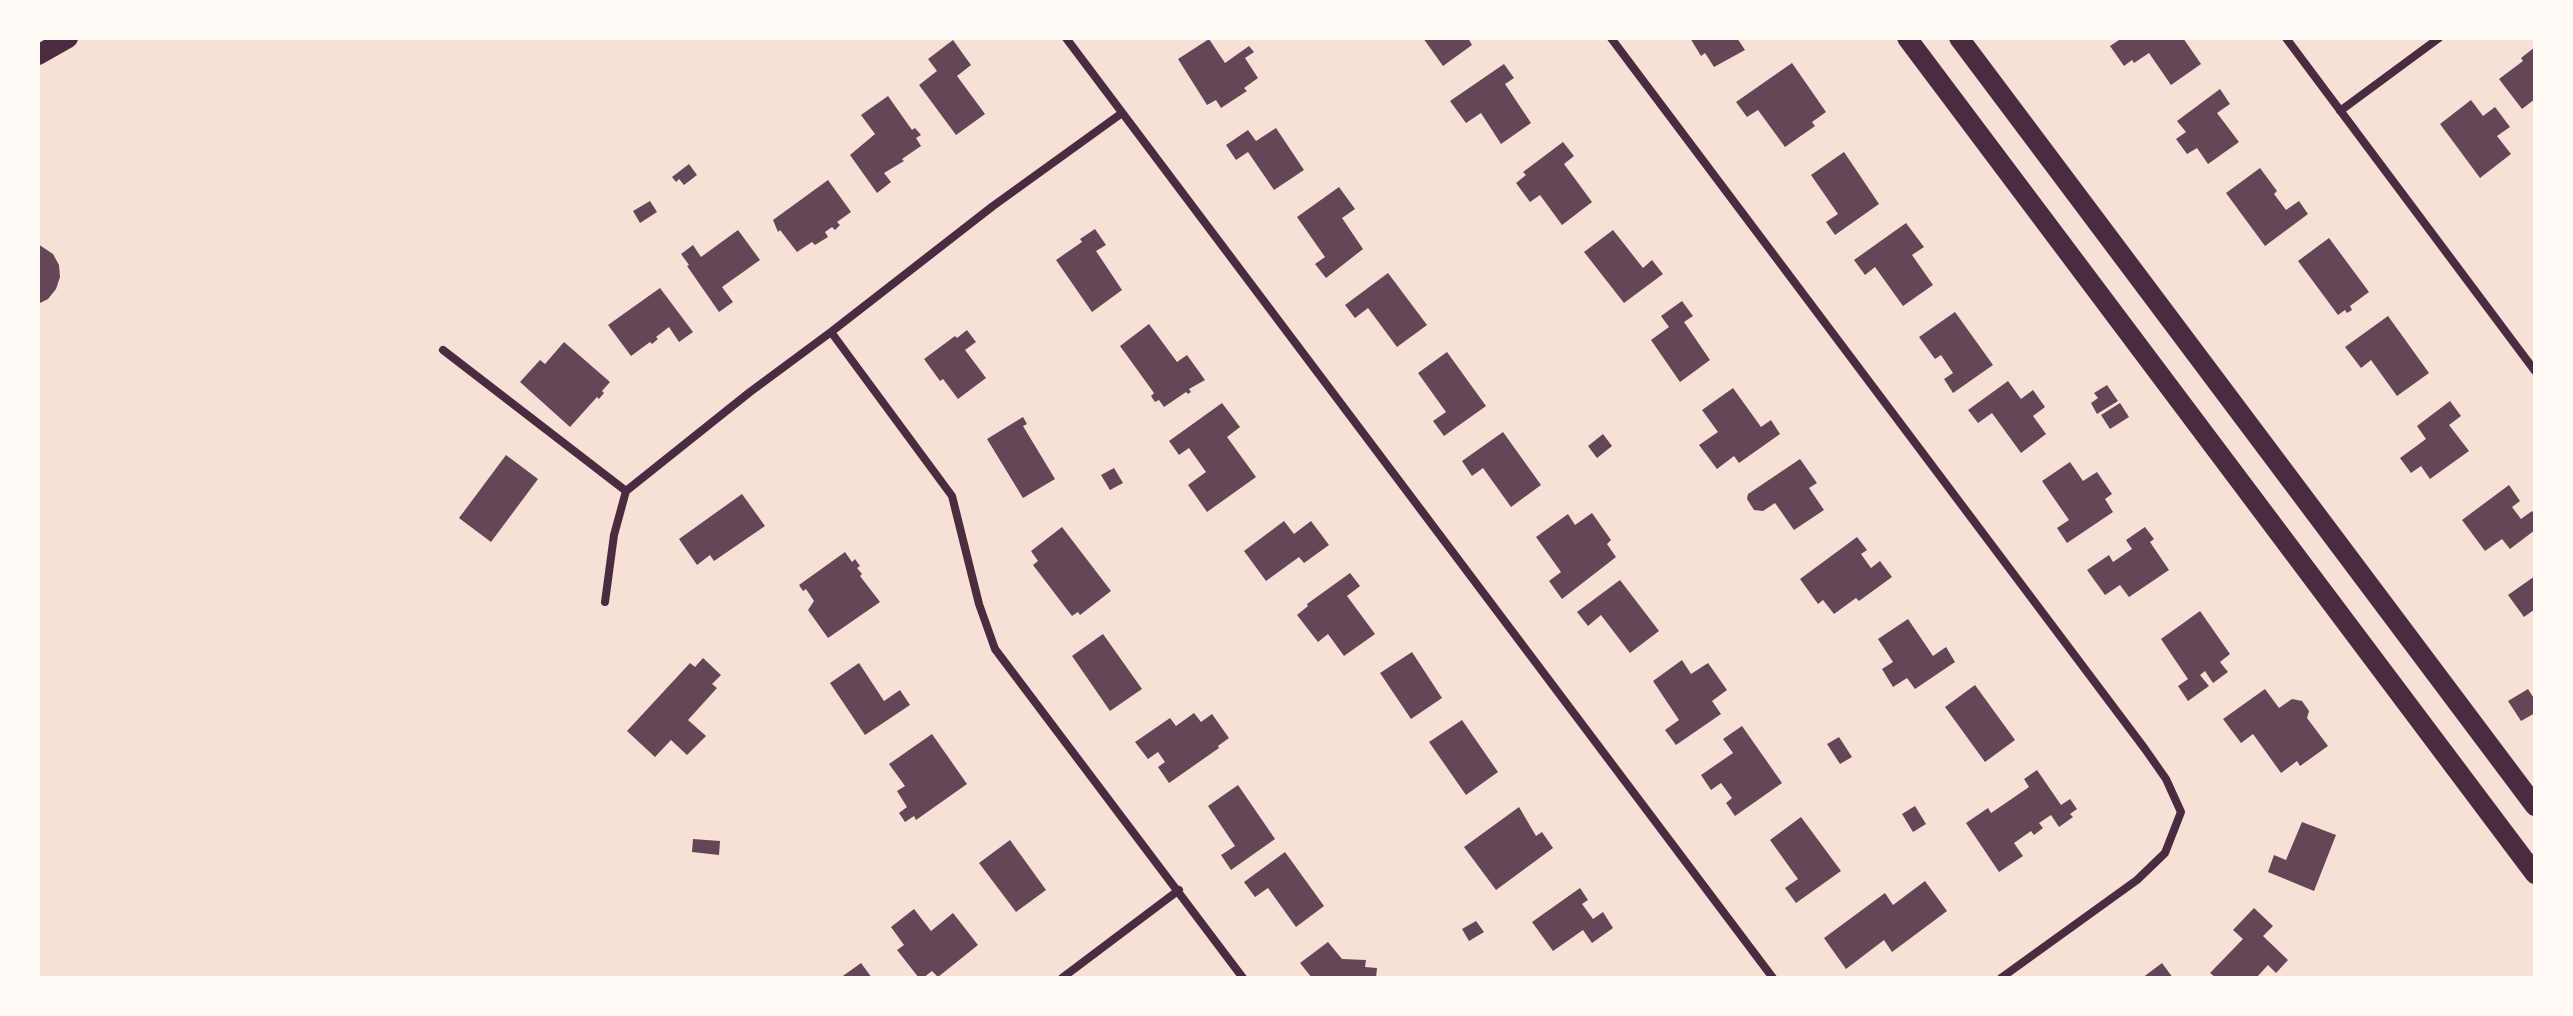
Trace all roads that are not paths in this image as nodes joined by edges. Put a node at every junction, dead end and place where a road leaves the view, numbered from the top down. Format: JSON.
{"nodes":[{"id":1,"x":68,"y":38,"type":"edge"},
{"id":2,"x":1066,"y":38,"type":"edge"},
{"id":3,"x":1611,"y":38,"type":"edge"},
{"id":4,"x":1907,"y":38,"type":"edge"},
{"id":5,"x":1959,"y":38,"type":"edge"},
{"id":6,"x":2286,"y":38,"type":"edge"},
{"id":7,"x":2439,"y":38,"type":"edge"},
{"id":8,"x":38,"y":55,"type":"edge"},
{"id":9,"x":2340,"y":111,"type":"junction"},
{"id":10,"x":1122,"y":113,"type":"junction"},
{"id":11,"x":831,"y":332,"type":"junction"},
{"id":12,"x":443,"y":350,"type":"dead end"},
{"id":13,"x":2535,"y":371,"type":"edge"},
{"id":14,"x":626,"y":491,"type":"junction"},
{"id":15,"x":605,"y":602,"type":"dead end"},
{"id":16,"x":2535,"y":806,"type":"edge"},
{"id":17,"x":2535,"y":874,"type":"edge"},
{"id":18,"x":1179,"y":890,"type":"junction"},
{"id":19,"x":1062,"y":978,"type":"edge"},
{"id":20,"x":1243,"y":978,"type":"edge"},
{"id":21,"x":1773,"y":978,"type":"edge"},
{"id":22,"x":2001,"y":978,"type":"edge"}],
"edges":[{"from":1,"to":8,"type":"main road"},
{"from":2,"to":10,"type":"street"},
{"from":3,"to":22,"type":"street"},
{"from":4,"to":17,"type":"main road"},
{"from":5,"to":16,"type":"main road"},
{"from":6,"to":9,"type":"street"},
{"from":7,"to":9,"type":"street"},
{"from":9,"to":13,"type":"street"},
{"from":10,"to":11,"type":"street"},
{"from":10,"to":21,"type":"street"},
{"from":11,"to":14,"type":"street"},
{"from":11,"to":18,"type":"street"},
{"from":12,"to":14,"type":"street"},
{"from":14,"to":15,"type":"street"},
{"from":18,"to":19,"type":"street"},
{"from":18,"to":20,"type":"street"}]}
